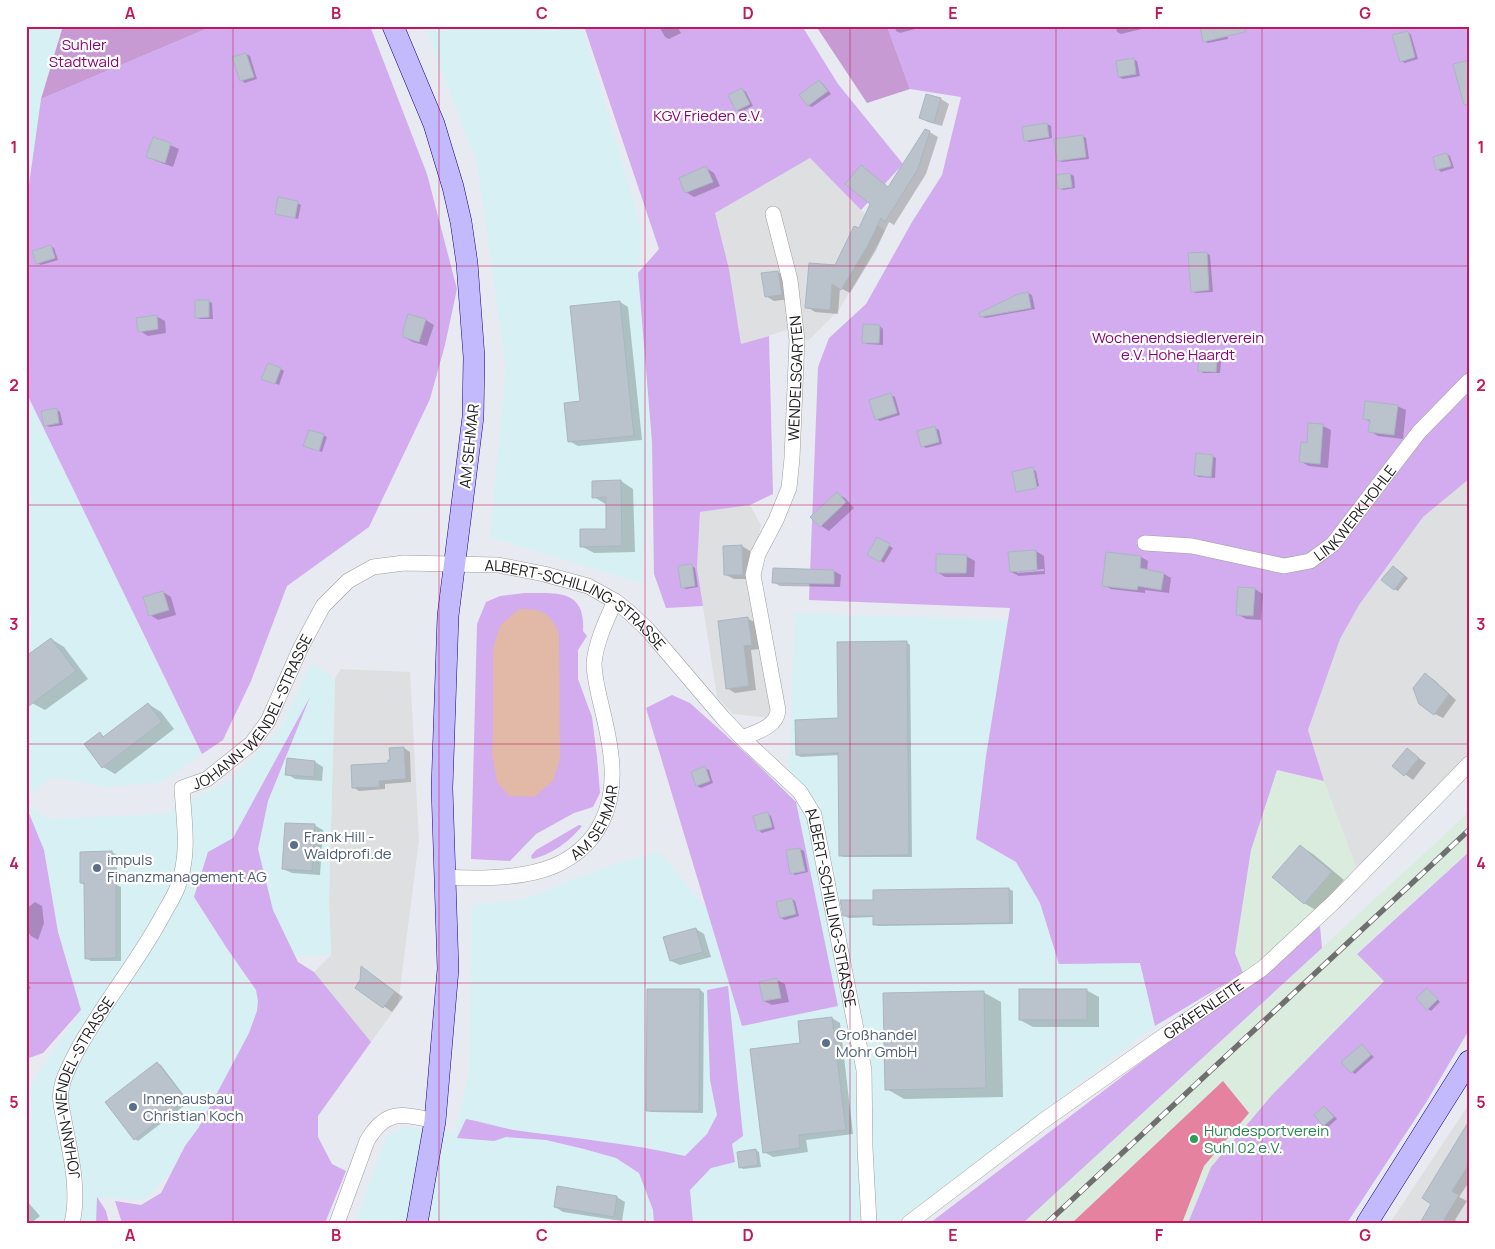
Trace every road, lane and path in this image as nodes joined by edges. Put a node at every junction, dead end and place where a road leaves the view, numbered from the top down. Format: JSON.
{"nodes":[{"id":1,"x":393,"y":26,"type":"edge"},
{"id":2,"x":773,"y":214,"type":"dead end"},
{"id":3,"x":1469,"y":381,"type":"edge"},
{"id":4,"x":1145,"y":543,"type":"dead end"},
{"id":5,"x":455,"y":564,"type":"junction"},
{"id":6,"x":615,"y":601,"type":"junction"},
{"id":7,"x":742,"y":738,"type":"junction"},
{"id":8,"x":1469,"y":764,"type":"edge"},
{"id":9,"x":444,"y":877,"type":"junction"},
{"id":10,"x":1469,"y":1061,"type":"edge"},
{"id":11,"x":435,"y":1121,"type":"junction"},
{"id":12,"x":72,"y":1223,"type":"edge"},
{"id":13,"x":337,"y":1223,"type":"edge"},
{"id":14,"x":418,"y":1223,"type":"edge"},
{"id":15,"x":869,"y":1223,"type":"edge"},
{"id":16,"x":909,"y":1223,"type":"edge"},
{"id":17,"x":1367,"y":1223,"type":"edge"}],
"edges":[{"from":1,"to":5,"type":"main road","name":"AM SEHMAR"},
{"from":2,"to":7,"type":"street","name":"WENDELSGARTEN"},
{"from":3,"to":4,"type":"street","name":"LINKWERKHOHLE"},
{"from":5,"to":6,"type":"street","name":"ALBERT-SCHILLING-STRASSE"},
{"from":5,"to":9,"type":"main road","name":"AM SEHMAR"},
{"from":5,"to":12,"type":"street","name":"JOHANN-WENDEL-STRASSE"},
{"from":6,"to":7,"type":"street","name":"ALBERT-SCHILLING-STRASSE"},
{"from":6,"to":9,"type":"street","name":"AM SEHMAR"},
{"from":7,"to":15,"type":"street","name":"ALBERT-SCHILLING-STRASSE"},
{"from":8,"to":16,"type":"street","name":"GRÄFENLEITE"},
{"from":9,"to":11,"type":"main road","name":"AM SEHMAR"},
{"from":10,"to":17,"type":"main road"},
{"from":11,"to":13,"type":"street"},
{"from":11,"to":14,"type":"main road","name":"AM SEHMAR"}]}
